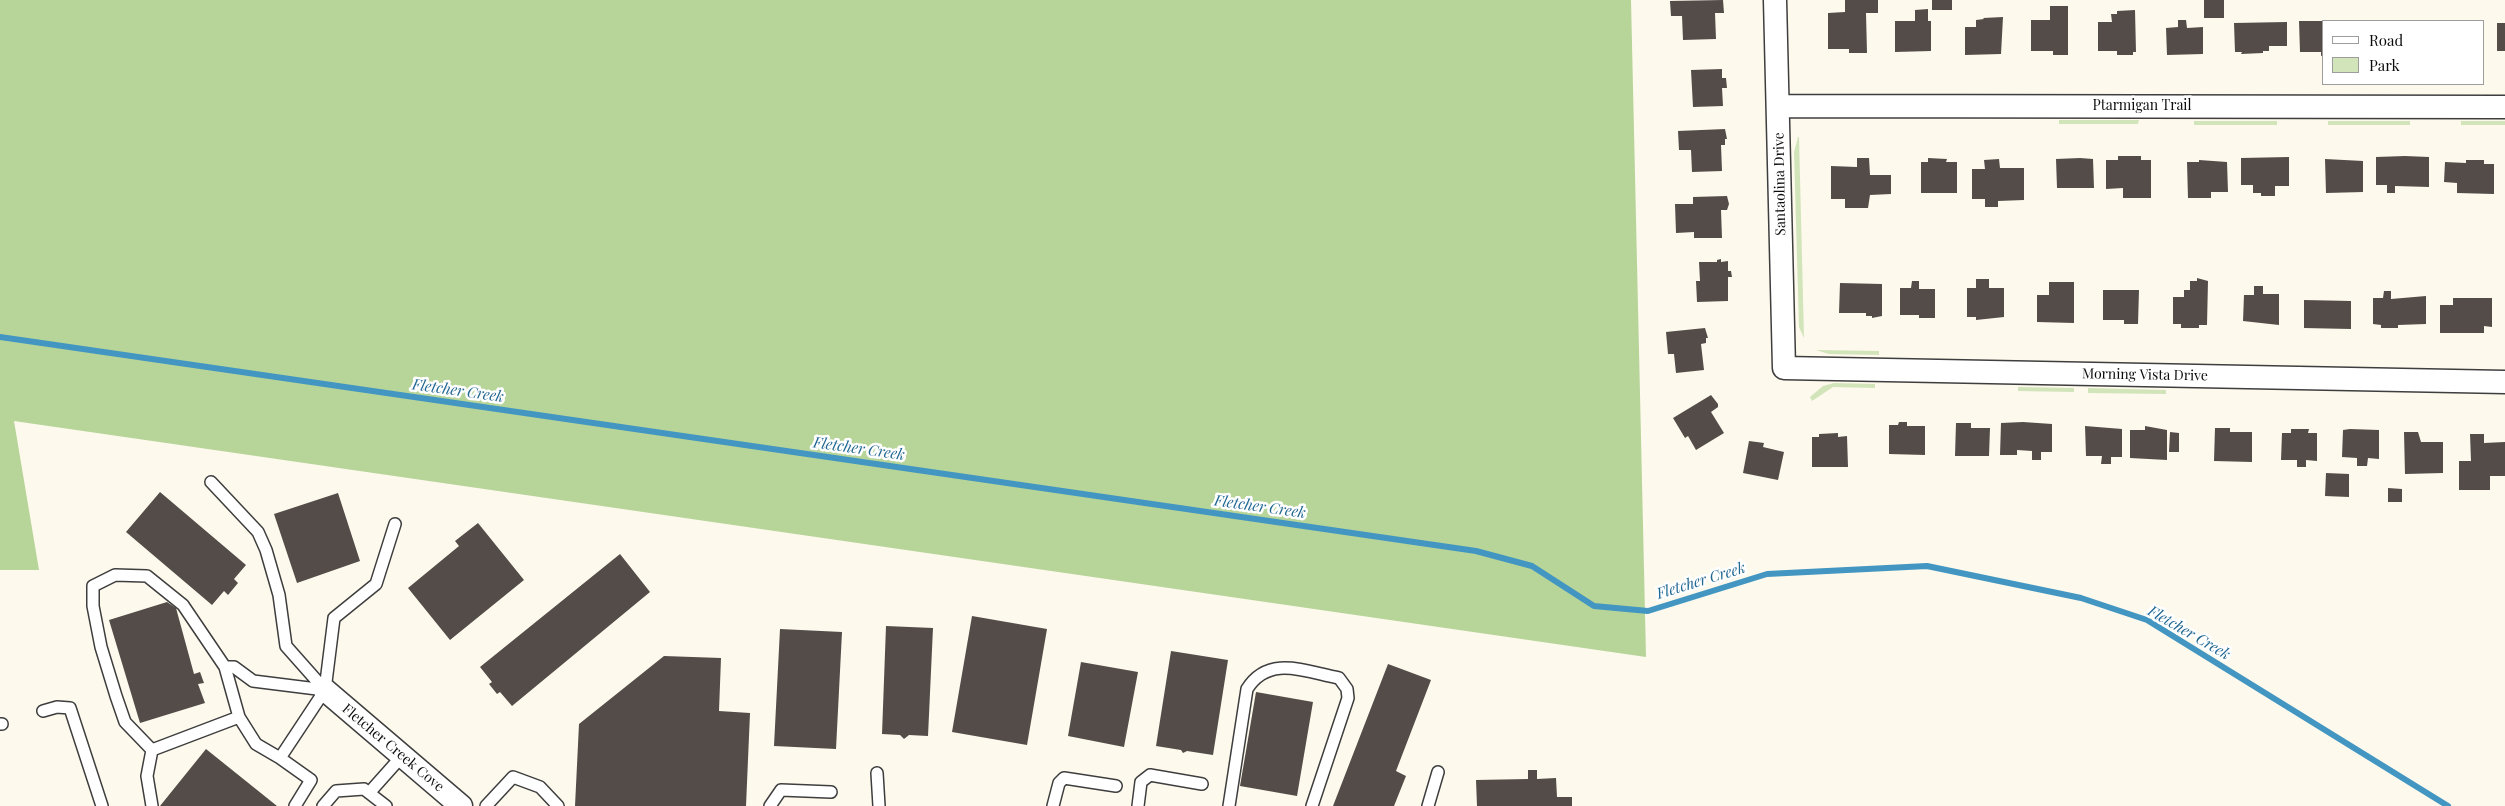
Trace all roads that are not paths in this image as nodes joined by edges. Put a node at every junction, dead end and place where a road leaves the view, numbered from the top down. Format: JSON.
{"nodes":[{"id":1,"x":1775,"y":0,"type":"edge"},
{"id":2,"x":1778,"y":106,"type":"junction"},
{"id":3,"x":2505,"y":107,"type":"edge"},
{"id":4,"x":1784,"y":368,"type":"joint"},
{"id":5,"x":2505,"y":382,"type":"edge"},
{"id":6,"x":211,"y":482,"type":"dead end"},
{"id":7,"x":395,"y":524,"type":"dead end"},
{"id":8,"x":225,"y":667,"type":"junction"},
{"id":9,"x":324,"y":690,"type":"junction"},
{"id":10,"x":43,"y":711,"type":"dead end"},
{"id":11,"x":239,"y":717,"type":"junction"},
{"id":12,"x":152,"y":750,"type":"junction"},
{"id":13,"x":402,"y":756,"type":"junction"},
{"id":14,"x":280,"y":758,"type":"junction"},
{"id":15,"x":1438,"y":772,"type":"dead end"},
{"id":16,"x":877,"y":773,"type":"dead end"},
{"id":17,"x":1202,"y":784,"type":"dead end"},
{"id":18,"x":1116,"y":786,"type":"dead end"},
{"id":19,"x":831,"y":792,"type":"dead end"},
{"id":20,"x":369,"y":793,"type":"junction"},
{"id":21,"x":102,"y":806,"type":"edge"},
{"id":22,"x":152,"y":806,"type":"edge"},
{"id":23,"x":295,"y":806,"type":"edge"},
{"id":24,"x":323,"y":806,"type":"edge"},
{"id":25,"x":386,"y":806,"type":"edge"},
{"id":26,"x":461,"y":806,"type":"edge"},
{"id":27,"x":486,"y":806,"type":"edge"},
{"id":28,"x":558,"y":806,"type":"edge"},
{"id":29,"x":770,"y":806,"type":"edge"},
{"id":30,"x":879,"y":806,"type":"edge"},
{"id":31,"x":1053,"y":806,"type":"edge"},
{"id":32,"x":1138,"y":806,"type":"edge"},
{"id":33,"x":1229,"y":806,"type":"edge"},
{"id":34,"x":1312,"y":806,"type":"edge"},
{"id":35,"x":1428,"y":806,"type":"edge"}],
"edges":[{"from":1,"to":2,"type":"street","name":"Santaolina Drive"},
{"from":2,"to":3,"type":"street","name":"Ptarmigan Trail"},
{"from":2,"to":4,"type":"street","name":"Santaolina Drive"},
{"from":4,"to":5,"type":"street","name":"Morning Vista Drive"},
{"from":6,"to":9,"type":"lane"},
{"from":7,"to":9,"type":"lane"},
{"from":8,"to":9,"type":"lane"},
{"from":8,"to":11,"type":"lane"},
{"from":8,"to":12,"type":"lane"},
{"from":9,"to":13,"type":"street","name":"Fletcher Creek Cove"},
{"from":9,"to":14,"type":"lane"},
{"from":10,"to":21,"type":"lane"},
{"from":11,"to":12,"type":"lane"},
{"from":11,"to":14,"type":"lane"},
{"from":12,"to":22,"type":"lane"},
{"from":13,"to":20,"type":"lane"},
{"from":13,"to":26,"type":"street","name":"Fletcher Creek Cove"},
{"from":14,"to":23,"type":"lane"},
{"from":15,"to":35,"type":"lane"},
{"from":16,"to":30,"type":"lane"},
{"from":17,"to":32,"type":"lane"},
{"from":18,"to":31,"type":"lane"},
{"from":19,"to":29,"type":"lane"},
{"from":20,"to":24,"type":"lane"},
{"from":20,"to":25,"type":"lane"},
{"from":27,"to":28,"type":"lane"},
{"from":33,"to":34,"type":"lane"}]}
